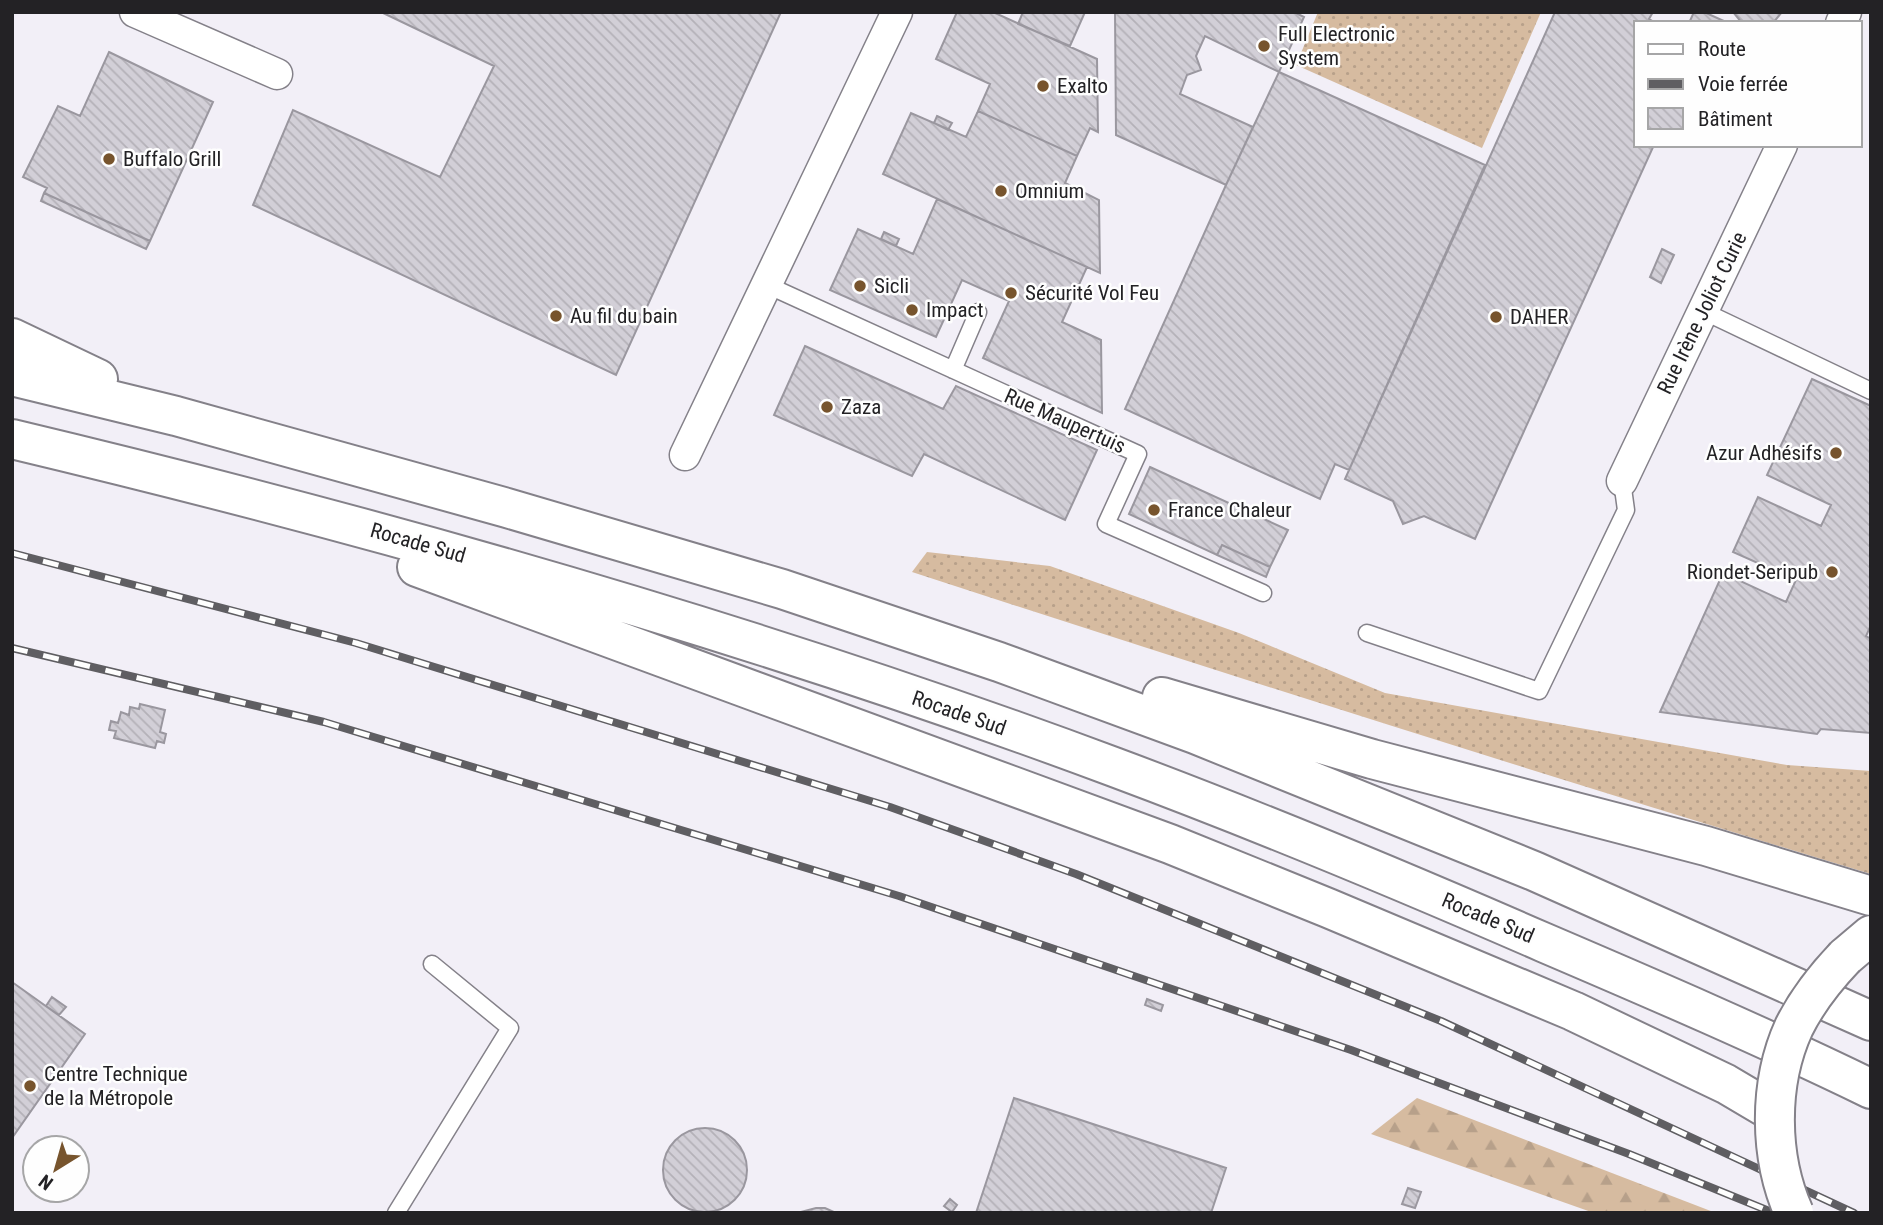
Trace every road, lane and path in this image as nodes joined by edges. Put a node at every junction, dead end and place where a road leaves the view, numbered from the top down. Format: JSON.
{"nodes":[{"id":1,"x":135,"y":12,"type":"edge"},
{"id":2,"x":897,"y":12,"type":"edge"},
{"id":3,"x":277,"y":74,"type":"dead end"},
{"id":4,"x":1781,"y":147,"type":"edge"},
{"id":5,"x":767,"y":285,"type":"junction"},
{"id":6,"x":1703,"y":311,"type":"junction"},
{"id":7,"x":978,"y":312,"type":"dead end"},
{"id":8,"x":12,"y":338,"type":"edge"},
{"id":9,"x":953,"y":370,"type":"junction"},
{"id":10,"x":12,"y":376,"type":"edge"},
{"id":11,"x":1871,"y":391,"type":"edge"},
{"id":12,"x":176,"y":416,"type":"junction"},
{"id":13,"x":12,"y":439,"type":"edge"},
{"id":14,"x":685,"y":455,"type":"dead end"},
{"id":15,"x":148,"y":471,"type":"junction"},
{"id":16,"x":1622,"y":481,"type":"joint"},
{"id":17,"x":782,"y":589,"type":"junction"},
{"id":18,"x":1262,"y":593,"type":"dead end"},
{"id":19,"x":1367,"y":633,"type":"dead end"},
{"id":20,"x":1871,"y":896,"type":"edge"},
{"id":21,"x":1858,"y":946,"type":"edge"},
{"id":22,"x":432,"y":964,"type":"dead end"},
{"id":23,"x":1871,"y":1021,"type":"edge"},
{"id":24,"x":1871,"y":1089,"type":"edge"},
{"id":25,"x":1775,"y":1113,"type":"junction"},
{"id":26,"x":396,"y":1213,"type":"edge"},
{"id":27,"x":1794,"y":1213,"type":"edge"}],
"edges":[{"from":1,"to":3,"type":"street"},
{"from":2,"to":5,"type":"street"},
{"from":4,"to":6,"type":"street","name":"Rue Irène Joliot Curie"},
{"from":5,"to":9,"type":"lane","name":"Rue Maupertuis"},
{"from":5,"to":14,"type":"street"},
{"from":6,"to":11,"type":"lane"},
{"from":6,"to":16,"type":"street","name":"Rue Irène Joliot Curie"},
{"from":7,"to":9,"type":"lane"},
{"from":8,"to":12,"type":"main road"},
{"from":9,"to":18,"type":"lane","name":"Rue Maupertuis"},
{"from":10,"to":12,"type":"main road"},
{"from":12,"to":17,"type":"main road"},
{"from":13,"to":15,"type":"main road","name":"Rocade Sud"},
{"from":15,"to":24,"type":"main road","name":"Rocade Sud"},
{"from":15,"to":25,"type":"main road"},
{"from":16,"to":19,"type":"lane"},
{"from":17,"to":20,"type":"main road"},
{"from":17,"to":23,"type":"main road"},
{"from":21,"to":25,"type":"main road","bridge":true},
{"from":22,"to":26,"type":"lane"},
{"from":25,"to":27,"type":"main road","bridge":true}]}
